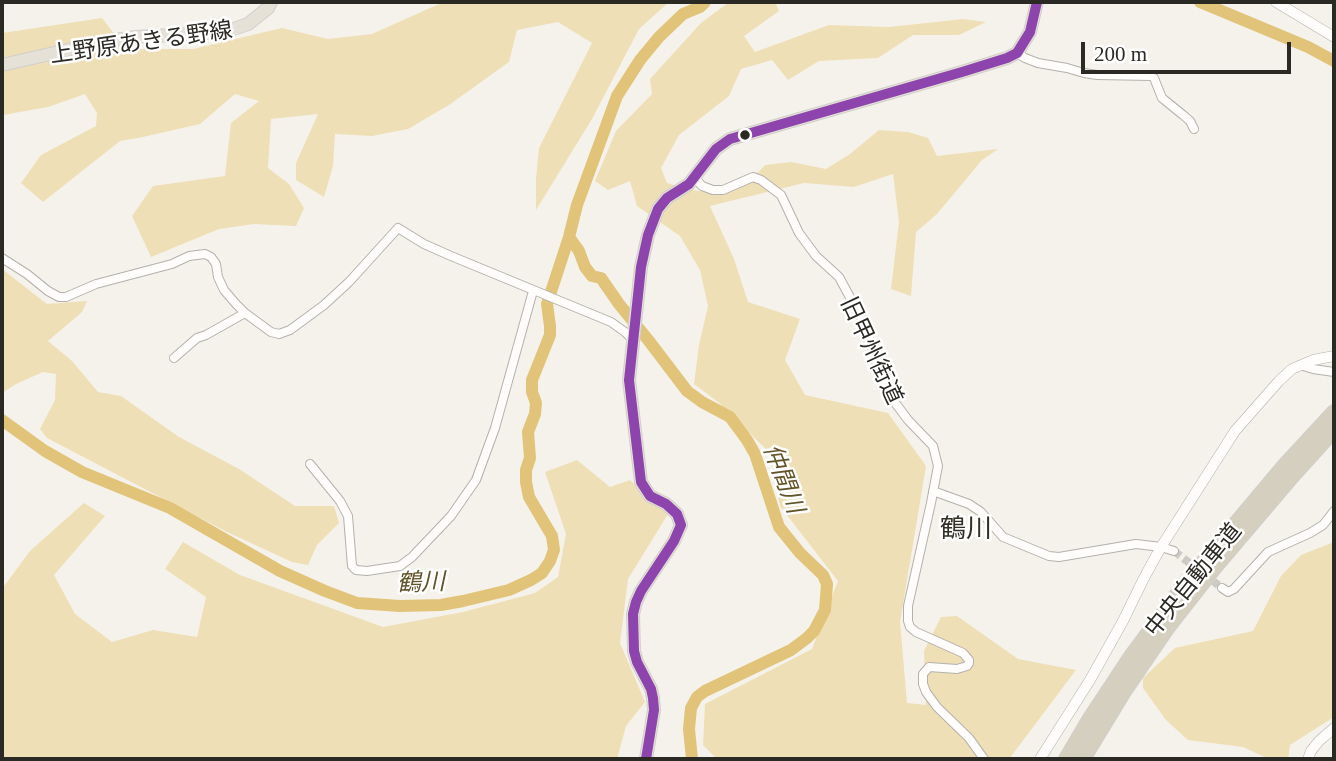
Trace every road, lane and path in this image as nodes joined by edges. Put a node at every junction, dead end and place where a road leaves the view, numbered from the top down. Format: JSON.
{"nodes":[{"id":1,"x":271,"y":2,"type":"edge"},
{"id":2,"x":1037,"y":2,"type":"edge"},
{"id":3,"x":1276,"y":2,"type":"edge"},
{"id":4,"x":1334,"y":37,"type":"edge"},
{"id":5,"x":1017,"y":53,"type":"junction"},
{"id":6,"x":2,"y":65,"type":"edge"},
{"id":7,"x":1194,"y":129,"type":"dead end"},
{"id":8,"x":695,"y":177,"type":"junction"},
{"id":9,"x":2,"y":258,"type":"edge"},
{"id":10,"x":533,"y":291,"type":"junction"},
{"id":11,"x":245,"y":313,"type":"junction"},
{"id":12,"x":632,"y":336,"type":"junction"},
{"id":13,"x":1334,"y":356,"type":"edge"},
{"id":14,"x":174,"y":358,"type":"dead end"},
{"id":15,"x":1298,"y":365,"type":"junction"},
{"id":16,"x":1334,"y":372,"type":"edge"},
{"id":17,"x":1334,"y":412,"type":"edge"},
{"id":18,"x":1326,"y":434,"type":"edge"},
{"id":19,"x":310,"y":464,"type":"dead end"},
{"id":20,"x":933,"y":491,"type":"junction"},
{"id":21,"x":1334,"y":511,"type":"edge"},
{"id":22,"x":1161,"y":547,"type":"junction"},
{"id":23,"x":1174,"y":551,"type":"tunnel mouth"},
{"id":24,"x":1222,"y":588,"type":"dead end"},
{"id":25,"x":1334,"y":728,"type":"edge"},
{"id":26,"x":646,"y":759,"type":"edge"},
{"id":27,"x":984,"y":759,"type":"edge"},
{"id":28,"x":1040,"y":759,"type":"edge"},
{"id":29,"x":1066,"y":759,"type":"edge"},
{"id":30,"x":1083,"y":759,"type":"edge"},
{"id":31,"x":1308,"y":759,"type":"edge"}],
"edges":[{"from":1,"to":6,"type":"main road","name":"上野原あきる野線"},
{"from":2,"to":5,"type":"main road"},
{"from":3,"to":4,"type":"street"},
{"from":5,"to":7,"type":"street"},
{"from":5,"to":8,"type":"main road"},
{"from":8,"to":12,"type":"main road"},
{"from":8,"to":20,"type":"street","name":"旧甲州街道"},
{"from":9,"to":11,"type":"street"},
{"from":10,"to":11,"type":"street"},
{"from":10,"to":12,"type":"street"},
{"from":10,"to":19,"type":"street"},
{"from":11,"to":14,"type":"street"},
{"from":12,"to":26,"type":"main road"},
{"from":13,"to":15,"type":"street"},
{"from":15,"to":16,"type":"street"},
{"from":15,"to":22,"type":"street"},
{"from":17,"to":18,"type":"highway","name":"中央自動車道"},
{"from":18,"to":29,"type":"highway","name":"中央自動車道"},
{"from":18,"to":30,"type":"highway","name":"中央自動車道"},
{"from":20,"to":22,"type":"street"},
{"from":20,"to":27,"type":"street","name":"旧甲州街道"},
{"from":21,"to":24,"type":"street"},
{"from":22,"to":23,"type":"street"},
{"from":22,"to":28,"type":"street"},
{"from":25,"to":31,"type":"street"}]}
